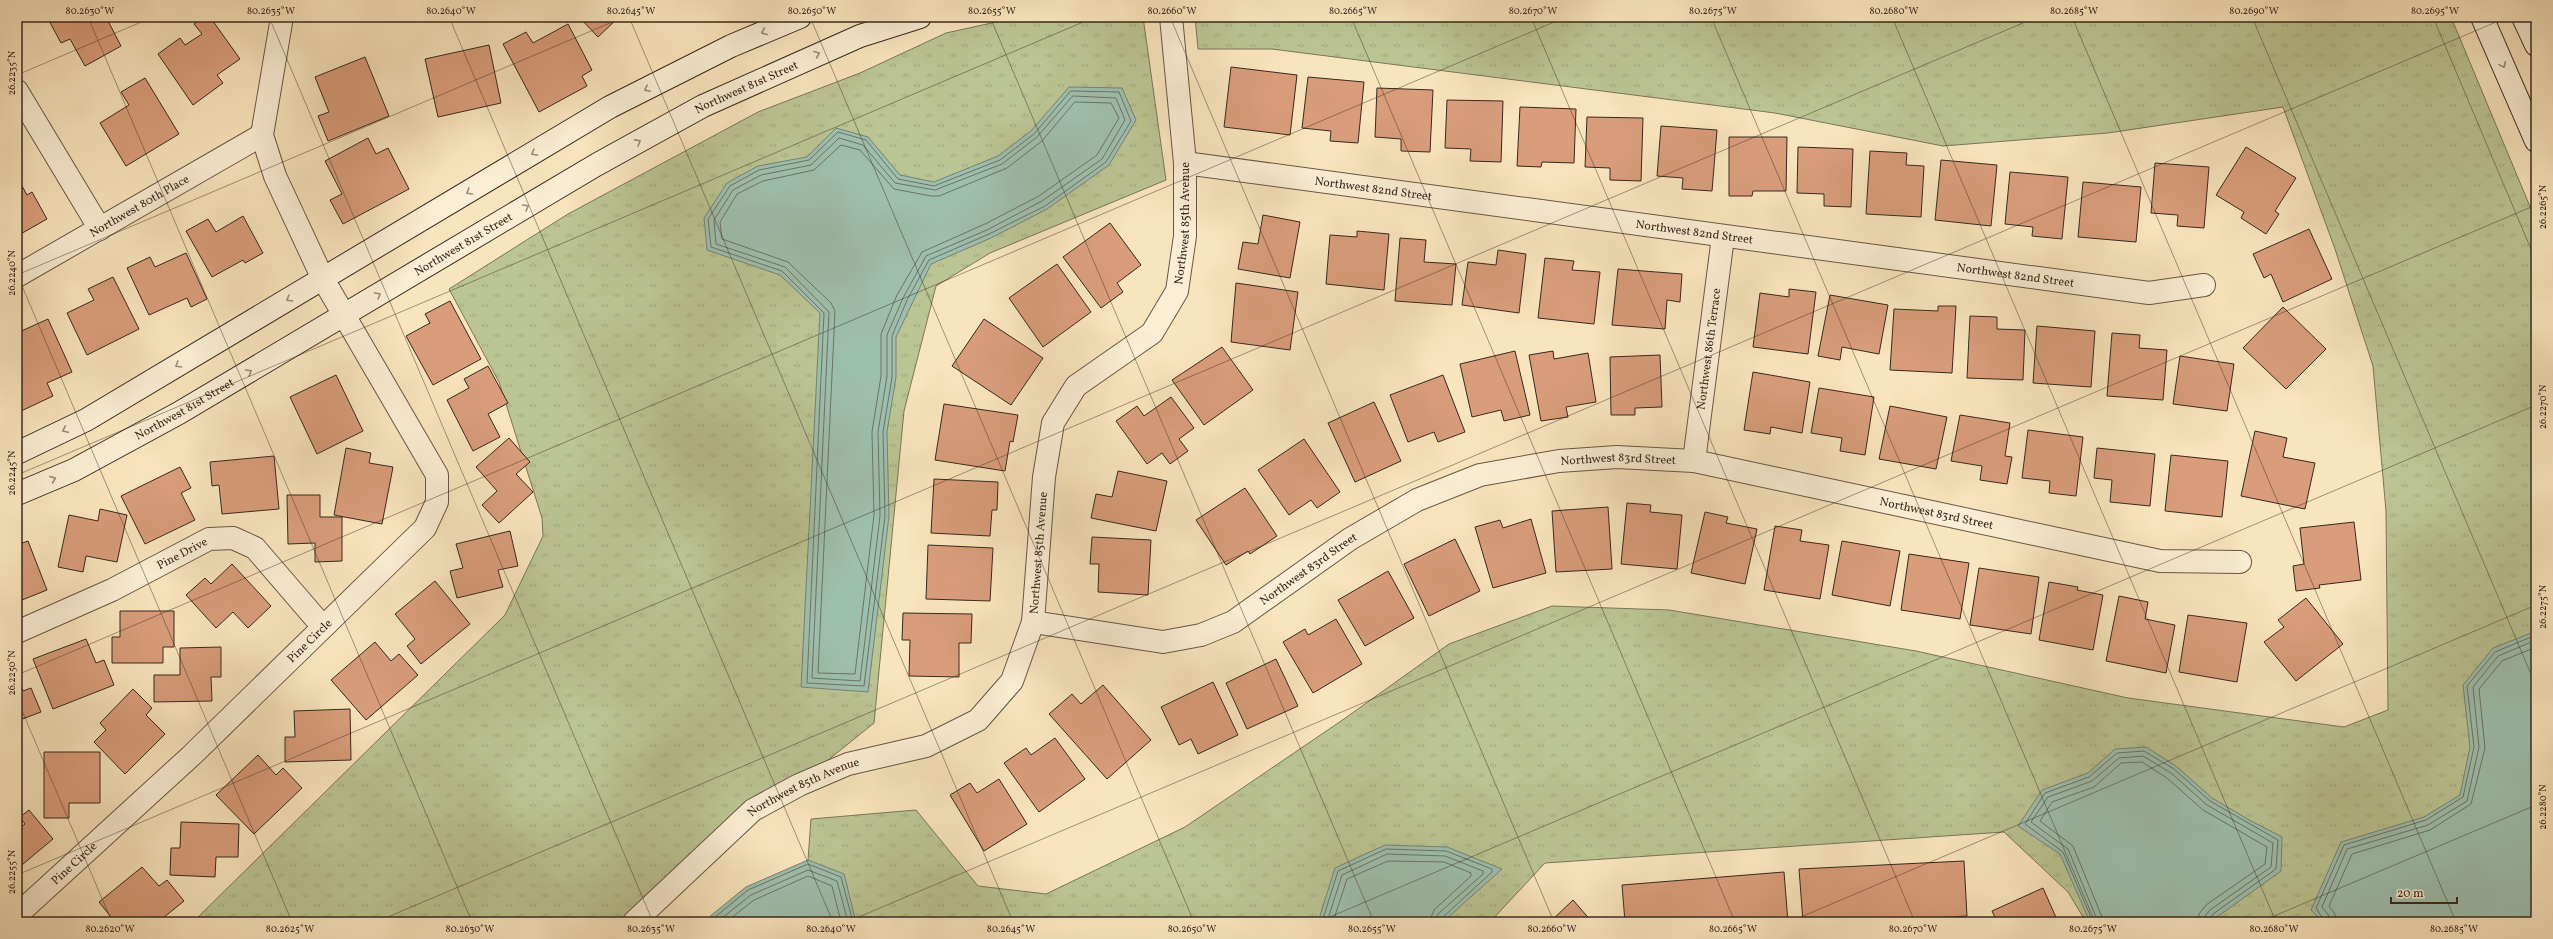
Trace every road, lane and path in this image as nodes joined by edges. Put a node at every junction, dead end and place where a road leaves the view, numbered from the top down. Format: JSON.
{"nodes":[{"id":1,"x":282,"y":17,"type":"edge"},
{"id":2,"x":800,"y":17,"type":"edge"},
{"id":3,"x":920,"y":17,"type":"edge"},
{"id":4,"x":1171,"y":17,"type":"edge"},
{"id":5,"x":2482,"y":17,"type":"edge"},
{"id":6,"x":2523,"y":17,"type":"edge"},
{"id":7,"x":2536,"y":45,"type":"edge"},
{"id":8,"x":17,"y":91,"type":"edge"},
{"id":9,"x":262,"y":135,"type":"junction"},
{"id":10,"x":2536,"y":141,"type":"edge"},
{"id":11,"x":1185,"y":163,"type":"junction"},
{"id":12,"x":100,"y":229,"type":"junction"},
{"id":13,"x":1723,"y":237,"type":"junction"},
{"id":14,"x":17,"y":276,"type":"edge"},
{"id":15,"x":323,"y":279,"type":"junction"},
{"id":16,"x":2204,"y":285,"type":"dead end"},
{"id":17,"x":344,"y":315,"type":"junction"},
{"id":18,"x":17,"y":453,"type":"edge"},
{"id":19,"x":1694,"y":461,"type":"junction"},
{"id":20,"x":17,"y":494,"type":"edge"},
{"id":21,"x":2240,"y":562,"type":"dead end"},
{"id":22,"x":1033,"y":622,"type":"junction"},
{"id":23,"x":323,"y":627,"type":"junction"},
{"id":24,"x":17,"y":632,"type":"edge"},
{"id":25,"x":17,"y":915,"type":"edge"},
{"id":26,"x":634,"y":922,"type":"edge"}],
"edges":[{"from":1,"to":9,"type":"street"},
{"from":2,"to":15,"type":"street","one_way":true},
{"from":17,"to":3,"type":"street","name":"Northwest 81st Street","one_way":true},
{"from":4,"to":11,"type":"street","name":"Northwest 85th Avenue"},
{"from":5,"to":10,"type":"street","one_way":true},
{"from":6,"to":7,"type":"street"},
{"from":8,"to":12,"type":"street"},
{"from":9,"to":12,"type":"street","name":"Northwest 80th Place"},
{"from":9,"to":15,"type":"street","name":"Pine Circle"},
{"from":11,"to":13,"type":"street","name":"Northwest 82nd Street"},
{"from":11,"to":22,"type":"street","name":"Northwest 85th Avenue"},
{"from":12,"to":14,"type":"street","name":"Northwest 80th Place"},
{"from":13,"to":16,"type":"street","name":"Northwest 82nd Street"},
{"from":13,"to":19,"type":"street","name":"Northwest 86th Terrace"},
{"from":15,"to":17,"type":"street","name":"Pine Circle"},
{"from":15,"to":18,"type":"street","one_way":true},
{"from":20,"to":17,"type":"street","name":"Northwest 81st Street","one_way":true},
{"from":17,"to":23,"type":"street","name":"Pine Circle"},
{"from":19,"to":21,"type":"street","name":"Northwest 83rd Street"},
{"from":19,"to":22,"type":"street","name":"Northwest 83rd Street"},
{"from":22,"to":26,"type":"street","name":"Northwest 85th Avenue"},
{"from":23,"to":24,"type":"street","name":"Pine Drive"},
{"from":23,"to":25,"type":"street","name":"Pine Circle"}]}
